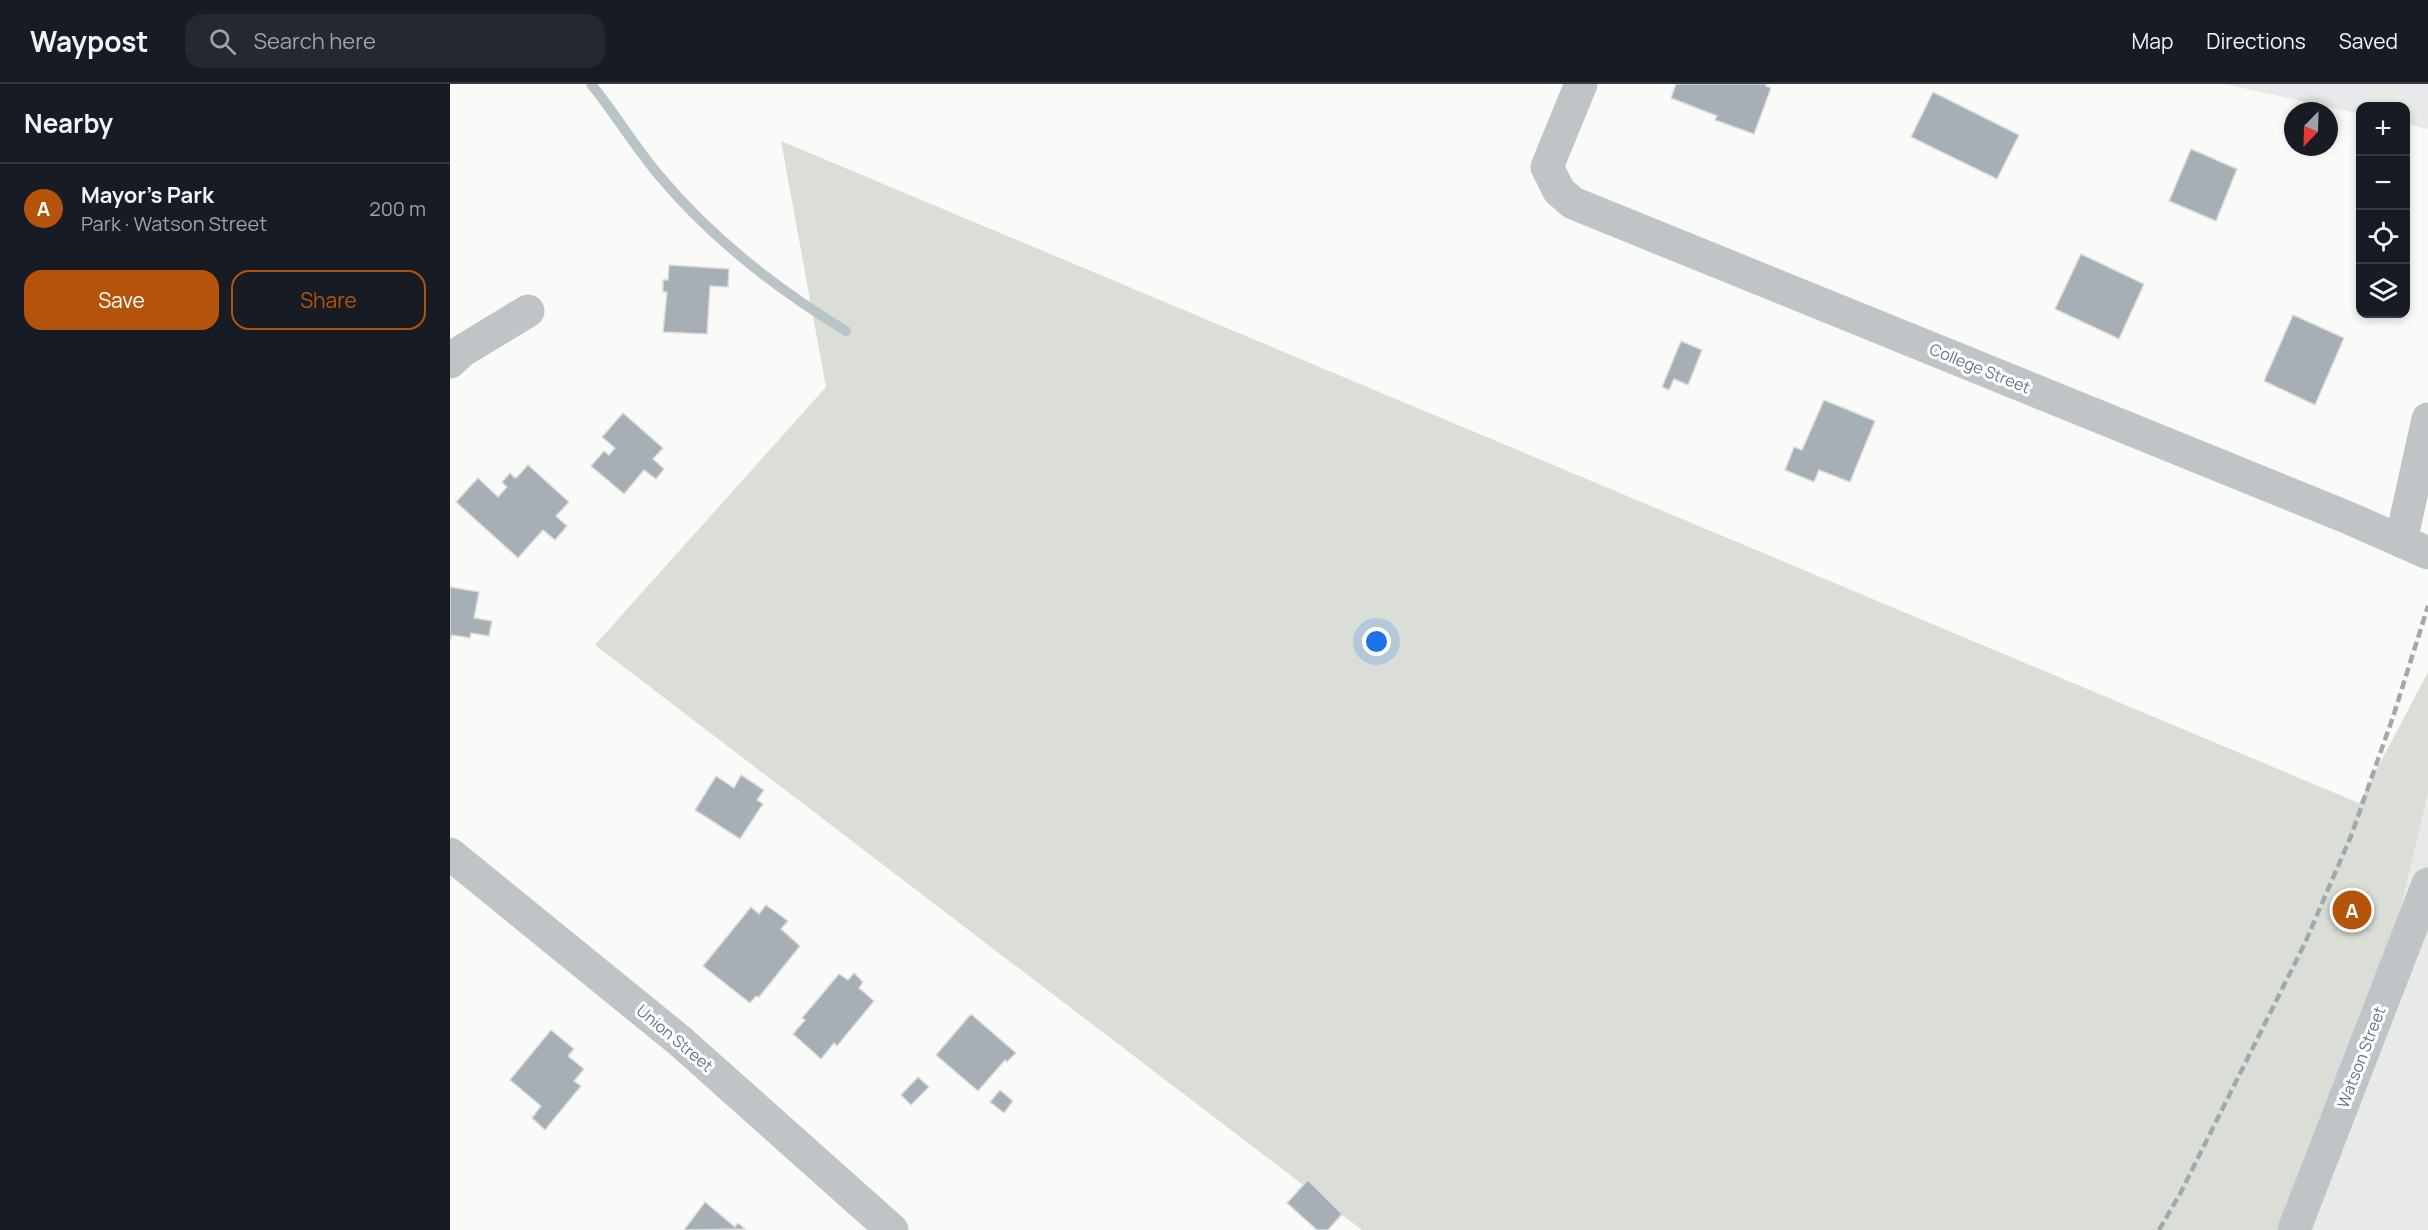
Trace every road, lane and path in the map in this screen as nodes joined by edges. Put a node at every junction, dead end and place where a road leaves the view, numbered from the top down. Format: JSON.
{"nodes":[{"id":1,"x":1581,"y":84,"type":"edge"},
{"id":2,"x":528,"y":310,"type":"dead end"},
{"id":3,"x":450,"y":362,"type":"edge"},
{"id":4,"x":2428,"y":419,"type":"edge"},
{"id":5,"x":2415,"y":547,"type":"edge"},
{"id":6,"x":450,"y":854,"type":"edge"},
{"id":7,"x":2428,"y":884,"type":"edge"},
{"id":8,"x":892,"y":1230,"type":"edge"},
{"id":9,"x":2294,"y":1230,"type":"edge"}],
"edges":[{"from":1,"to":5,"type":"street","name":"College Street"},
{"from":2,"to":3,"type":"street"},
{"from":4,"to":5,"type":"street"},
{"from":6,"to":8,"type":"street","name":"Union Street"},
{"from":7,"to":9,"type":"street","name":"Watson Street"}]}
